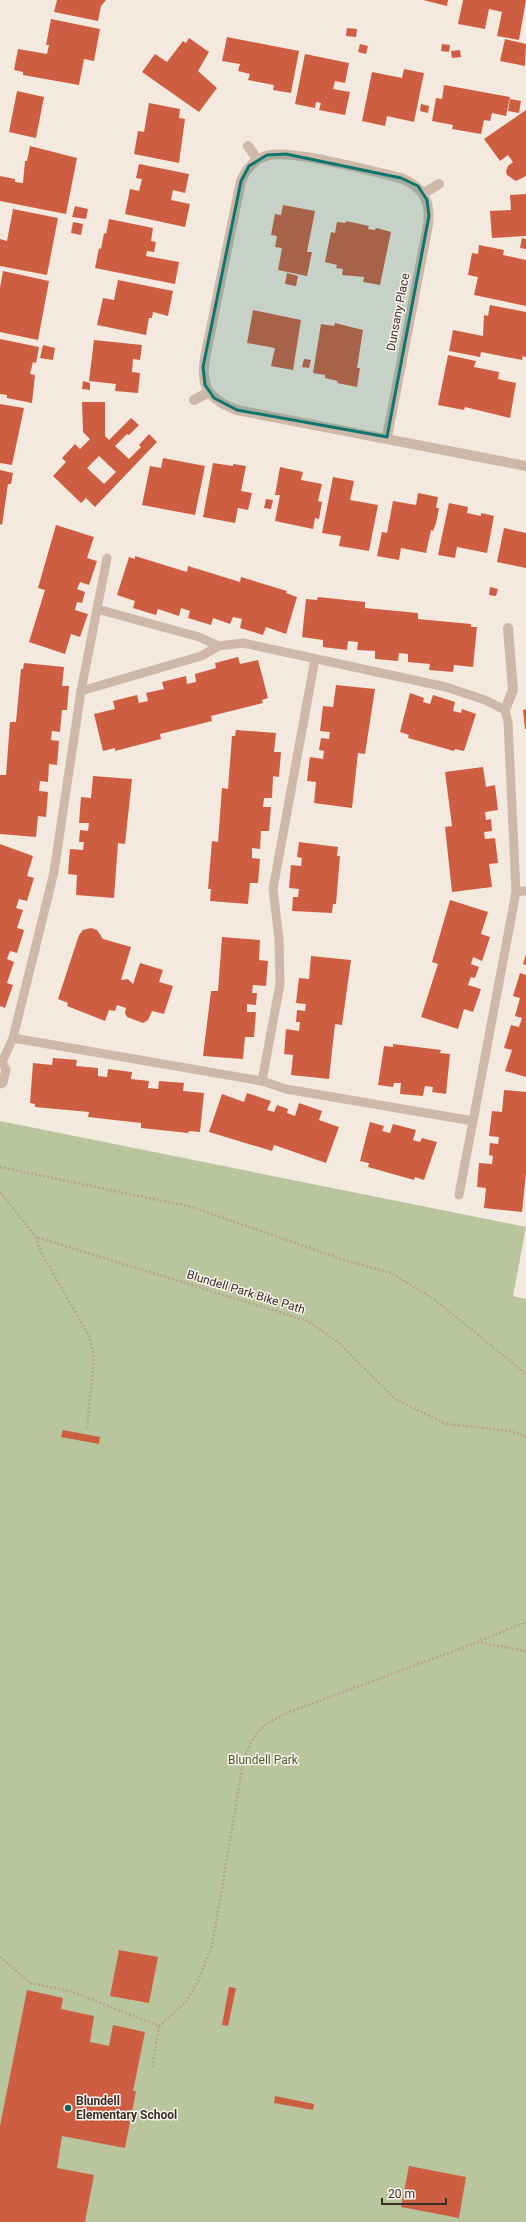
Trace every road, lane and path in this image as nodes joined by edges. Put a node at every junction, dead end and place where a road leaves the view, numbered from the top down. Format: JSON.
{"nodes":[{"id":1,"x":248,"y":146,"type":"dead end"},
{"id":2,"x":257,"y":159,"type":"junction"},
{"id":3,"x":439,"y":184,"type":"dead end"},
{"id":4,"x":424,"y":193,"type":"junction"},
{"id":5,"x":209,"y":392,"type":"junction"},
{"id":6,"x":194,"y":400,"type":"dead end"},
{"id":7,"x":387,"y":437,"type":"junction"},
{"id":8,"x":526,"y":466,"type":"edge"},
{"id":9,"x":107,"y":558,"type":"dead end"},
{"id":10,"x":97,"y":609,"type":"junction"},
{"id":11,"x":508,"y":628,"type":"dead end"},
{"id":12,"x":219,"y":646,"type":"junction"},
{"id":13,"x":315,"y":659,"type":"junction"},
{"id":14,"x":81,"y":691,"type":"junction"},
{"id":15,"x":505,"y":710,"type":"junction"},
{"id":16,"x":526,"y":891,"type":"edge"},
{"id":17,"x":516,"y":892,"type":"junction"},
{"id":18,"x":13,"y":1038,"type":"junction"},
{"id":19,"x":1,"y":1060,"type":"edge"},
{"id":20,"x":262,"y":1081,"type":"junction"},
{"id":21,"x":0,"y":1084,"type":"edge"},
{"id":22,"x":473,"y":1121,"type":"junction"},
{"id":23,"x":0,"y":1167,"type":"edge"},
{"id":24,"x":0,"y":1192,"type":"edge"},
{"id":25,"x":459,"y":1195,"type":"dead end"},
{"id":26,"x":36,"y":1237,"type":"junction"},
{"id":27,"x":526,"y":1374,"type":"edge"},
{"id":28,"x":87,"y":1429,"type":"dead end"},
{"id":29,"x":526,"y":1437,"type":"edge"},
{"id":30,"x":526,"y":1622,"type":"edge"},
{"id":31,"x":477,"y":1642,"type":"junction"},
{"id":32,"x":526,"y":1651,"type":"edge"},
{"id":33,"x":0,"y":1957,"type":"edge"},
{"id":34,"x":159,"y":2026,"type":"junction"},
{"id":35,"x":152,"y":2069,"type":"dead end"}],
"edges":[{"from":1,"to":2,"type":"street"},
{"from":2,"to":4,"type":"street"},
{"from":2,"to":5,"type":"street"},
{"from":3,"to":4,"type":"street"},
{"from":4,"to":7,"type":"street","name":"Dunsany Place"},
{"from":5,"to":6,"type":"street"},
{"from":5,"to":7,"type":"street"},
{"from":7,"to":8,"type":"street"},
{"from":9,"to":10,"type":"lane"},
{"from":10,"to":12,"type":"lane"},
{"from":10,"to":14,"type":"lane"},
{"from":11,"to":15,"type":"street"},
{"from":12,"to":13,"type":"lane"},
{"from":12,"to":14,"type":"lane"},
{"from":13,"to":15,"type":"lane"},
{"from":13,"to":20,"type":"lane"},
{"from":14,"to":18,"type":"lane"},
{"from":15,"to":17,"type":"lane"},
{"from":16,"to":17,"type":"lane"},
{"from":17,"to":22,"type":"lane"},
{"from":18,"to":19,"type":"lane"},
{"from":18,"to":20,"type":"lane"},
{"from":19,"to":21,"type":"lane"},
{"from":20,"to":22,"type":"lane"},
{"from":22,"to":25,"type":"lane"},
{"from":23,"to":27,"type":"path"},
{"from":24,"to":26,"type":"path"},
{"from":26,"to":28,"type":"path"},
{"from":26,"to":29,"type":"path","name":"Blundell Park Bike Path"},
{"from":30,"to":31,"type":"path"},
{"from":31,"to":32,"type":"path"},
{"from":31,"to":34,"type":"path"},
{"from":33,"to":34,"type":"path"},
{"from":34,"to":35,"type":"path"}]}
